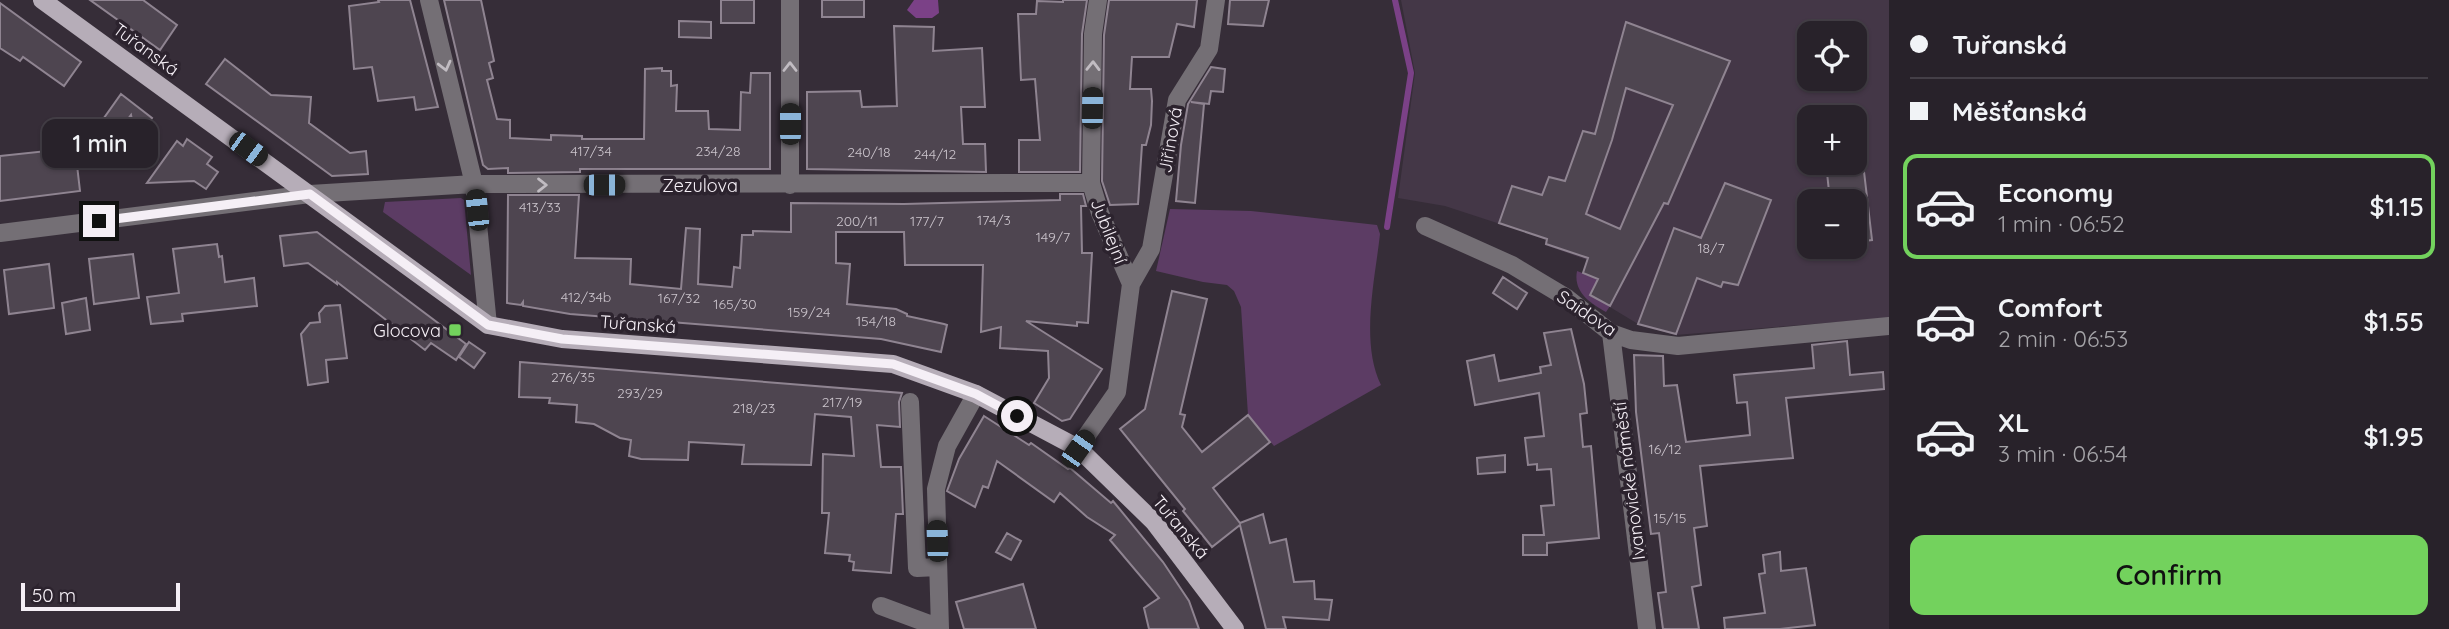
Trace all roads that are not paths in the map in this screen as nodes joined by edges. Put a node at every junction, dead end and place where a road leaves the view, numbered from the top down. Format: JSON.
{"nodes":[{"id":1,"x":42,"y":0,"type":"edge"},
{"id":2,"x":429,"y":0,"type":"edge"},
{"id":3,"x":790,"y":0,"type":"edge"},
{"id":4,"x":1098,"y":0,"type":"edge"},
{"id":5,"x":1216,"y":0,"type":"edge"},
{"id":6,"x":1091,"y":183,"type":"junction"},
{"id":7,"x":474,"y":184,"type":"junction"},
{"id":8,"x":790,"y":185,"type":"junction"},
{"id":9,"x":310,"y":194,"type":"junction"},
{"id":10,"x":1425,"y":226,"type":"dead end"},
{"id":11,"x":0,"y":233,"type":"edge"},
{"id":12,"x":1131,"y":284,"type":"junction"},
{"id":13,"x":488,"y":325,"type":"junction"},
{"id":14,"x":1889,"y":326,"type":"edge"},
{"id":15,"x":1611,"y":333,"type":"junction"},
{"id":16,"x":976,"y":394,"type":"junction"},
{"id":17,"x":910,"y":402,"type":"dead end"},
{"id":18,"x":1078,"y":449,"type":"junction"},
{"id":19,"x":938,"y":568,"type":"junction"},
{"id":20,"x":881,"y":606,"type":"dead end"},
{"id":21,"x":940,"y":628,"type":"edge"},
{"id":22,"x":1235,"y":629,"type":"edge"},
{"id":23,"x":1647,"y":629,"type":"edge"}],
"edges":[{"from":1,"to":9,"type":"main road","name":"Tuřanská"},
{"from":2,"to":7,"type":"street","one_way":true},
{"from":8,"to":3,"type":"street","one_way":true},
{"from":6,"to":4,"type":"street","name":"Jubilejní","one_way":true},
{"from":5,"to":12,"type":"street","name":"Jiřinová"},
{"from":6,"to":8,"type":"street","name":"Zezulova"},
{"from":6,"to":12,"type":"street","name":"Jubilejní"},
{"from":7,"to":8,"type":"street","name":"Zezulova","one_way":true},
{"from":7,"to":9,"type":"street","name":"Zezulova"},
{"from":7,"to":13,"type":"street"},
{"from":9,"to":11,"type":"street","name":"Zezulova"},
{"from":9,"to":13,"type":"main road","name":"Tuřanská"},
{"from":10,"to":15,"type":"street","name":"Saidova"},
{"from":12,"to":18,"type":"street","name":"Jubilejní"},
{"from":13,"to":16,"type":"main road","name":"Tuřanská"},
{"from":14,"to":15,"type":"street","name":"Saidova"},
{"from":15,"to":23,"type":"street","name":"Ivanovické náměstí"},
{"from":16,"to":18,"type":"main road","name":"Tuřanská"},
{"from":16,"to":19,"type":"street"},
{"from":17,"to":19,"type":"street"},
{"from":18,"to":22,"type":"main road","name":"Tuřanská"},
{"from":19,"to":21,"type":"street"},
{"from":20,"to":21,"type":"street"}]}
